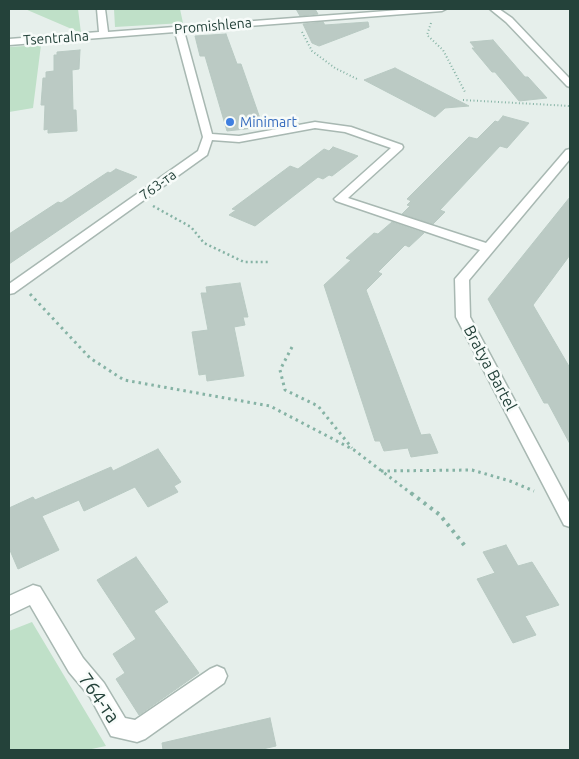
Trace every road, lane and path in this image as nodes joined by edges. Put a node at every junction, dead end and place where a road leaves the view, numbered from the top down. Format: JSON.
{"nodes":[{"id":1,"x":101,"y":9,"type":"edge"},
{"id":2,"x":438,"y":9,"type":"edge"},
{"id":3,"x":442,"y":9,"type":"edge"},
{"id":4,"x":494,"y":9,"type":"edge"},
{"id":5,"x":296,"y":19,"type":"junction"},
{"id":6,"x":179,"y":30,"type":"junction"},
{"id":7,"x":104,"y":35,"type":"junction"},
{"id":8,"x":9,"y":42,"type":"edge"},
{"id":9,"x":357,"y":79,"type":"dead end"},
{"id":10,"x":570,"y":84,"type":"edge"},
{"id":11,"x":465,"y":92,"type":"dead end"},
{"id":12,"x":464,"y":100,"type":"dead end"},
{"id":13,"x":570,"y":106,"type":"edge"},
{"id":14,"x":208,"y":137,"type":"junction"},
{"id":15,"x":570,"y":152,"type":"edge"},
{"id":16,"x":139,"y":199,"type":"junction"},
{"id":17,"x":488,"y":248,"type":"junction"},
{"id":18,"x":268,"y":262,"type":"dead end"},
{"id":19,"x":19,"y":283,"type":"junction"},
{"id":20,"x":9,"y":290,"type":"edge"},
{"id":21,"x":292,"y":347,"type":"dead end"},
{"id":22,"x":354,"y":450,"type":"junction"},
{"id":23,"x":380,"y":471,"type":"junction"},
{"id":24,"x":565,"y":501,"type":"edge"},
{"id":25,"x":570,"y":520,"type":"edge"},
{"id":26,"x":464,"y":546,"type":"dead end"},
{"id":27,"x":9,"y":606,"type":"edge"},
{"id":28,"x":218,"y":676,"type":"dead end"}],
"edges":[{"from":1,"to":7,"type":"street"},
{"from":2,"to":3,"type":"street","name":"Promishlena"},
{"from":2,"to":5,"type":"street","name":"Promishlena"},
{"from":2,"to":11,"type":"path"},
{"from":4,"to":10,"type":"street"},
{"from":5,"to":6,"type":"street","name":"Promishlena"},
{"from":5,"to":9,"type":"path"},
{"from":6,"to":7,"type":"street","name":"Promishlena"},
{"from":6,"to":14,"type":"street"},
{"from":7,"to":8,"type":"street","name":"Tsentralna"},
{"from":12,"to":13,"type":"path"},
{"from":14,"to":16,"type":"street","name":"763-та"},
{"from":14,"to":17,"type":"street"},
{"from":15,"to":17,"type":"street","name":"Bratya Bartel"},
{"from":16,"to":18,"type":"path"},
{"from":16,"to":19,"type":"street","name":"763-та"},
{"from":17,"to":24,"type":"street","name":"Bratya Bartel"},
{"from":19,"to":20,"type":"street","name":"763-та"},
{"from":19,"to":22,"type":"path"},
{"from":21,"to":22,"type":"path"},
{"from":22,"to":23,"type":"path"},
{"from":23,"to":24,"type":"path"},
{"from":23,"to":26,"type":"path"},
{"from":24,"to":25,"type":"street","name":"Bratya Bartel"},
{"from":27,"to":28,"type":"street","name":"764-та"}]}
